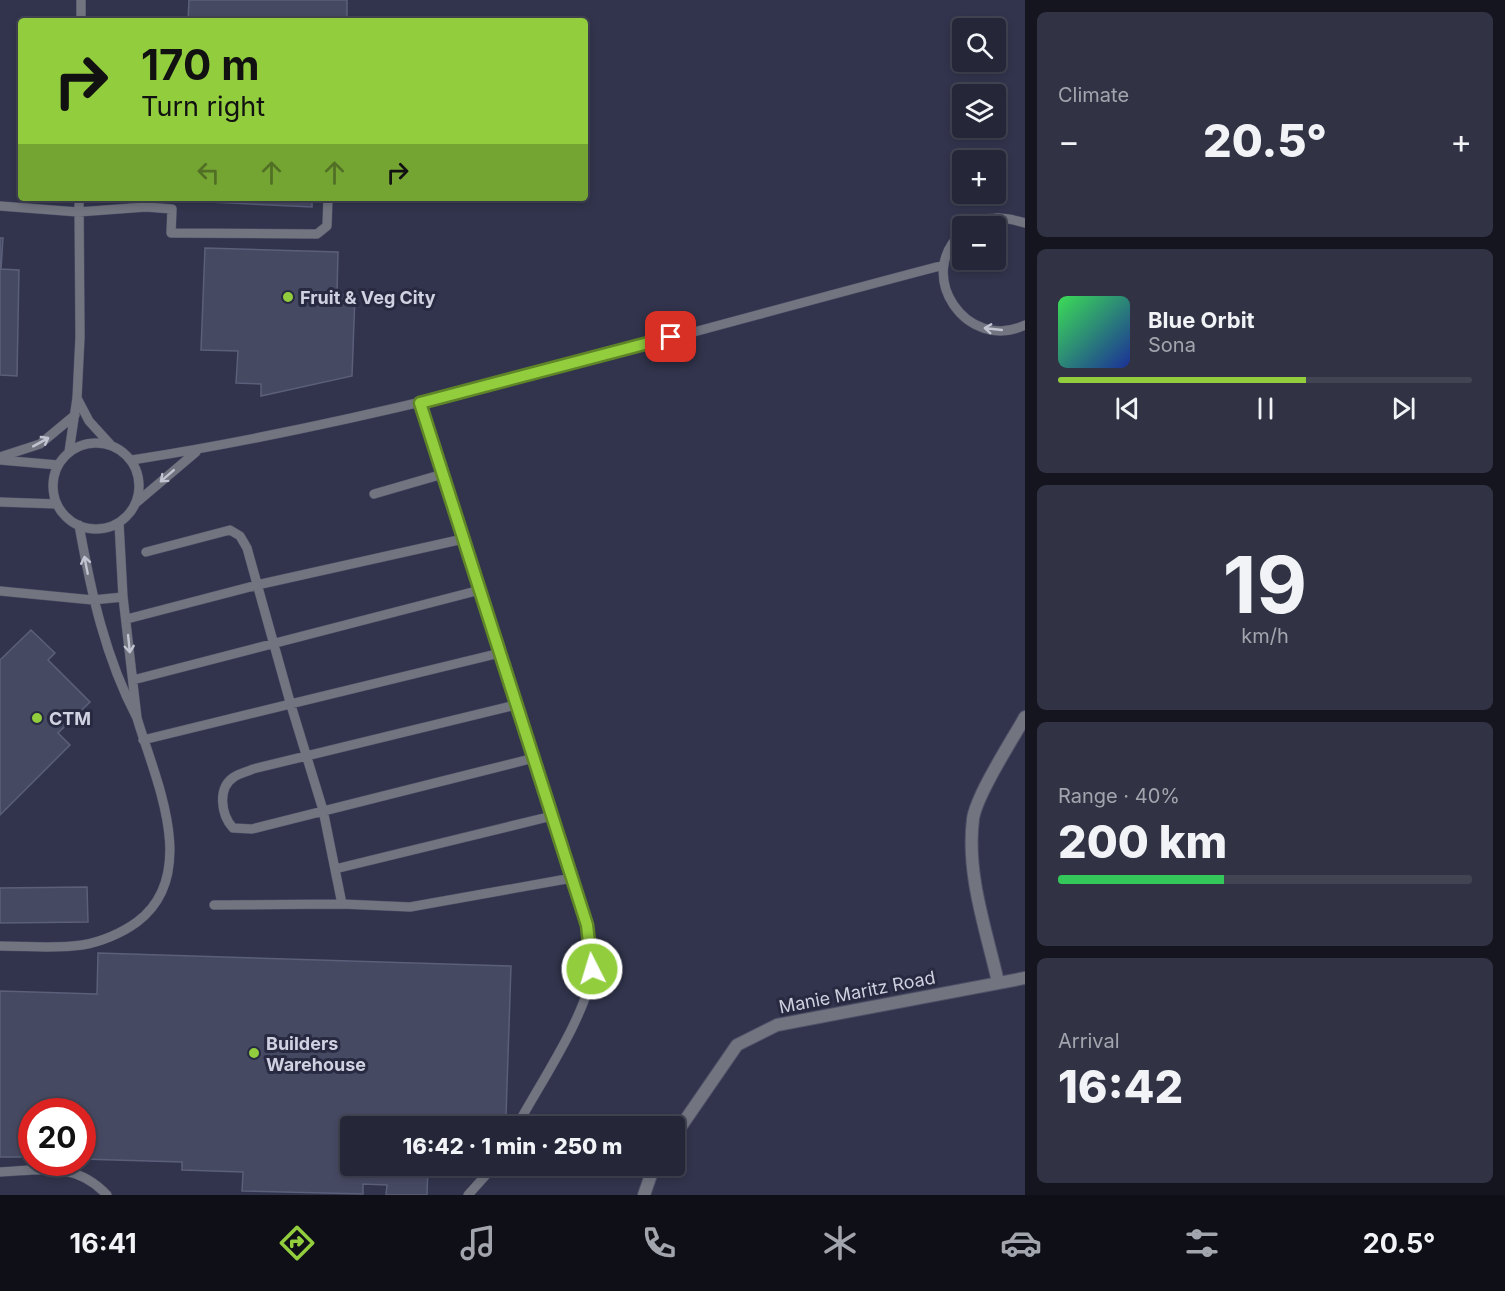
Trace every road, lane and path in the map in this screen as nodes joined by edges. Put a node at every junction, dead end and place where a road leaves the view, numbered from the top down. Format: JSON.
{"nodes":[{"id":1,"x":81,"y":0,"type":"edge"},
{"id":2,"x":81,"y":18,"type":"edge"},
{"id":3,"x":78,"y":201,"type":"edge"},
{"id":4,"x":328,"y":201,"type":"edge"},
{"id":5,"x":0,"y":206,"type":"edge"},
{"id":6,"x":78,"y":212,"type":"junction"},
{"id":7,"x":1006,"y":217,"type":"edge"},
{"id":8,"x":1025,"y":223,"type":"edge"},
{"id":9,"x":952,"y":246,"type":"edge"},
{"id":10,"x":944,"y":264,"type":"junction"},
{"id":11,"x":1025,"y":325,"type":"edge"},
{"id":12,"x":77,"y":398,"type":"junction"},
{"id":13,"x":420,"y":403,"type":"junction"},
{"id":14,"x":75,"y":414,"type":"junction"},
{"id":15,"x":112,"y":446,"type":"junction"},
{"id":16,"x":198,"y":450,"type":"junction"},
{"id":17,"x":69,"y":452,"type":"junction"},
{"id":18,"x":0,"y":459,"type":"edge"},
{"id":19,"x":132,"y":460,"type":"junction"},
{"id":20,"x":58,"y":465,"type":"junction"},
{"id":21,"x":442,"y":474,"type":"junction"},
{"id":22,"x":374,"y":494,"type":"dead end"},
{"id":23,"x":0,"y":502,"type":"edge"},
{"id":24,"x":137,"y":502,"type":"junction"},
{"id":25,"x":57,"y":504,"type":"junction"},
{"id":26,"x":119,"y":523,"type":"junction"},
{"id":27,"x":79,"y":525,"type":"junction"},
{"id":28,"x":463,"y":540,"type":"junction"},
{"id":29,"x":146,"y":552,"type":"dead end"},
{"id":30,"x":256,"y":585,"type":"junction"},
{"id":31,"x":480,"y":590,"type":"junction"},
{"id":32,"x":0,"y":591,"type":"edge"},
{"id":33,"x":123,"y":597,"type":"junction"},
{"id":34,"x":93,"y":600,"type":"junction"},
{"id":35,"x":127,"y":619,"type":"junction"},
{"id":36,"x":273,"y":644,"type":"junction"},
{"id":37,"x":500,"y":653,"type":"junction"},
{"id":38,"x":133,"y":680,"type":"junction"},
{"id":39,"x":290,"y":702,"type":"junction"},
{"id":40,"x":516,"y":705,"type":"junction"},
{"id":41,"x":1025,"y":717,"type":"edge"},
{"id":42,"x":137,"y":718,"type":"junction"},
{"id":43,"x":143,"y":740,"type":"junction"},
{"id":44,"x":308,"y":756,"type":"junction"},
{"id":45,"x":534,"y":758,"type":"junction"},
{"id":46,"x":323,"y":810,"type":"junction"},
{"id":47,"x":552,"y":816,"type":"junction"},
{"id":48,"x":335,"y":869,"type":"junction"},
{"id":49,"x":572,"y":878,"type":"junction"},
{"id":50,"x":342,"y":904,"type":"junction"},
{"id":51,"x":214,"y":905,"type":"dead end"},
{"id":52,"x":0,"y":946,"type":"edge"},
{"id":53,"x":1025,"y":978,"type":"edge"},
{"id":54,"x":998,"y":982,"type":"junction"},
{"id":55,"x":522,"y":1116,"type":"edge"},
{"id":56,"x":685,"y":1120,"type":"edge"},
{"id":57,"x":0,"y":1172,"type":"edge"},
{"id":58,"x":485,"y":1176,"type":"edge"},
{"id":59,"x":651,"y":1176,"type":"edge"},
{"id":60,"x":107,"y":1195,"type":"edge"},
{"id":61,"x":468,"y":1195,"type":"edge"},
{"id":62,"x":644,"y":1195,"type":"edge"}],
"edges":[{"from":1,"to":2,"type":"lane"},
{"from":3,"to":6,"type":"lane"},
{"from":4,"to":6,"type":"lane"},
{"from":5,"to":6,"type":"lane"},
{"from":6,"to":12,"type":"lane"},
{"from":7,"to":8,"type":"lane"},
{"from":9,"to":10,"type":"lane"},
{"from":11,"to":10,"type":"lane","one_way":true},
{"from":10,"to":13,"type":"lane"},
{"from":12,"to":14,"type":"lane"},
{"from":12,"to":15,"type":"lane"},
{"from":13,"to":16,"type":"lane"},
{"from":13,"to":21,"type":"lane"},
{"from":14,"to":17,"type":"lane"},
{"from":18,"to":14,"type":"lane","one_way":true},
{"from":15,"to":17,"type":"lane"},
{"from":15,"to":19,"type":"lane"},
{"from":16,"to":19,"type":"lane"},
{"from":16,"to":24,"type":"lane","one_way":true},
{"from":17,"to":20,"type":"lane"},
{"from":18,"to":20,"type":"lane"},
{"from":19,"to":24,"type":"lane"},
{"from":20,"to":25,"type":"lane"},
{"from":21,"to":22,"type":"lane"},
{"from":21,"to":28,"type":"lane"},
{"from":23,"to":25,"type":"lane"},
{"from":24,"to":26,"type":"lane"},
{"from":25,"to":27,"type":"lane"},
{"from":26,"to":27,"type":"lane"},
{"from":26,"to":33,"type":"lane"},
{"from":34,"to":27,"type":"lane","one_way":true},
{"from":28,"to":30,"type":"lane"},
{"from":28,"to":31,"type":"lane"},
{"from":29,"to":30,"type":"lane"},
{"from":30,"to":35,"type":"lane"},
{"from":30,"to":36,"type":"lane"},
{"from":31,"to":36,"type":"lane"},
{"from":31,"to":37,"type":"lane"},
{"from":32,"to":34,"type":"lane"},
{"from":33,"to":34,"type":"lane"},
{"from":33,"to":35,"type":"lane"},
{"from":34,"to":42,"type":"lane"},
{"from":35,"to":38,"type":"lane","one_way":true},
{"from":36,"to":38,"type":"lane"},
{"from":36,"to":39,"type":"lane"},
{"from":37,"to":39,"type":"lane"},
{"from":37,"to":40,"type":"lane"},
{"from":38,"to":42,"type":"lane"},
{"from":39,"to":43,"type":"lane"},
{"from":39,"to":44,"type":"lane"},
{"from":40,"to":44,"type":"lane"},
{"from":40,"to":45,"type":"lane"},
{"from":41,"to":54,"type":"street"},
{"from":42,"to":43,"type":"lane"},
{"from":43,"to":52,"type":"lane"},
{"from":44,"to":46,"type":"lane"},
{"from":44,"to":46,"type":"lane"},
{"from":45,"to":46,"type":"lane"},
{"from":45,"to":47,"type":"lane"},
{"from":46,"to":48,"type":"lane"},
{"from":47,"to":48,"type":"lane"},
{"from":47,"to":49,"type":"lane"},
{"from":48,"to":50,"type":"lane"},
{"from":49,"to":50,"type":"lane"},
{"from":49,"to":55,"type":"lane"},
{"from":50,"to":51,"type":"lane"},
{"from":53,"to":54,"type":"street","name":"Manie Maritz Road"},
{"from":54,"to":56,"type":"street","name":"Manie Maritz Road"},
{"from":57,"to":60,"type":"lane"},
{"from":58,"to":61,"type":"lane"},
{"from":59,"to":62,"type":"street"}]}
